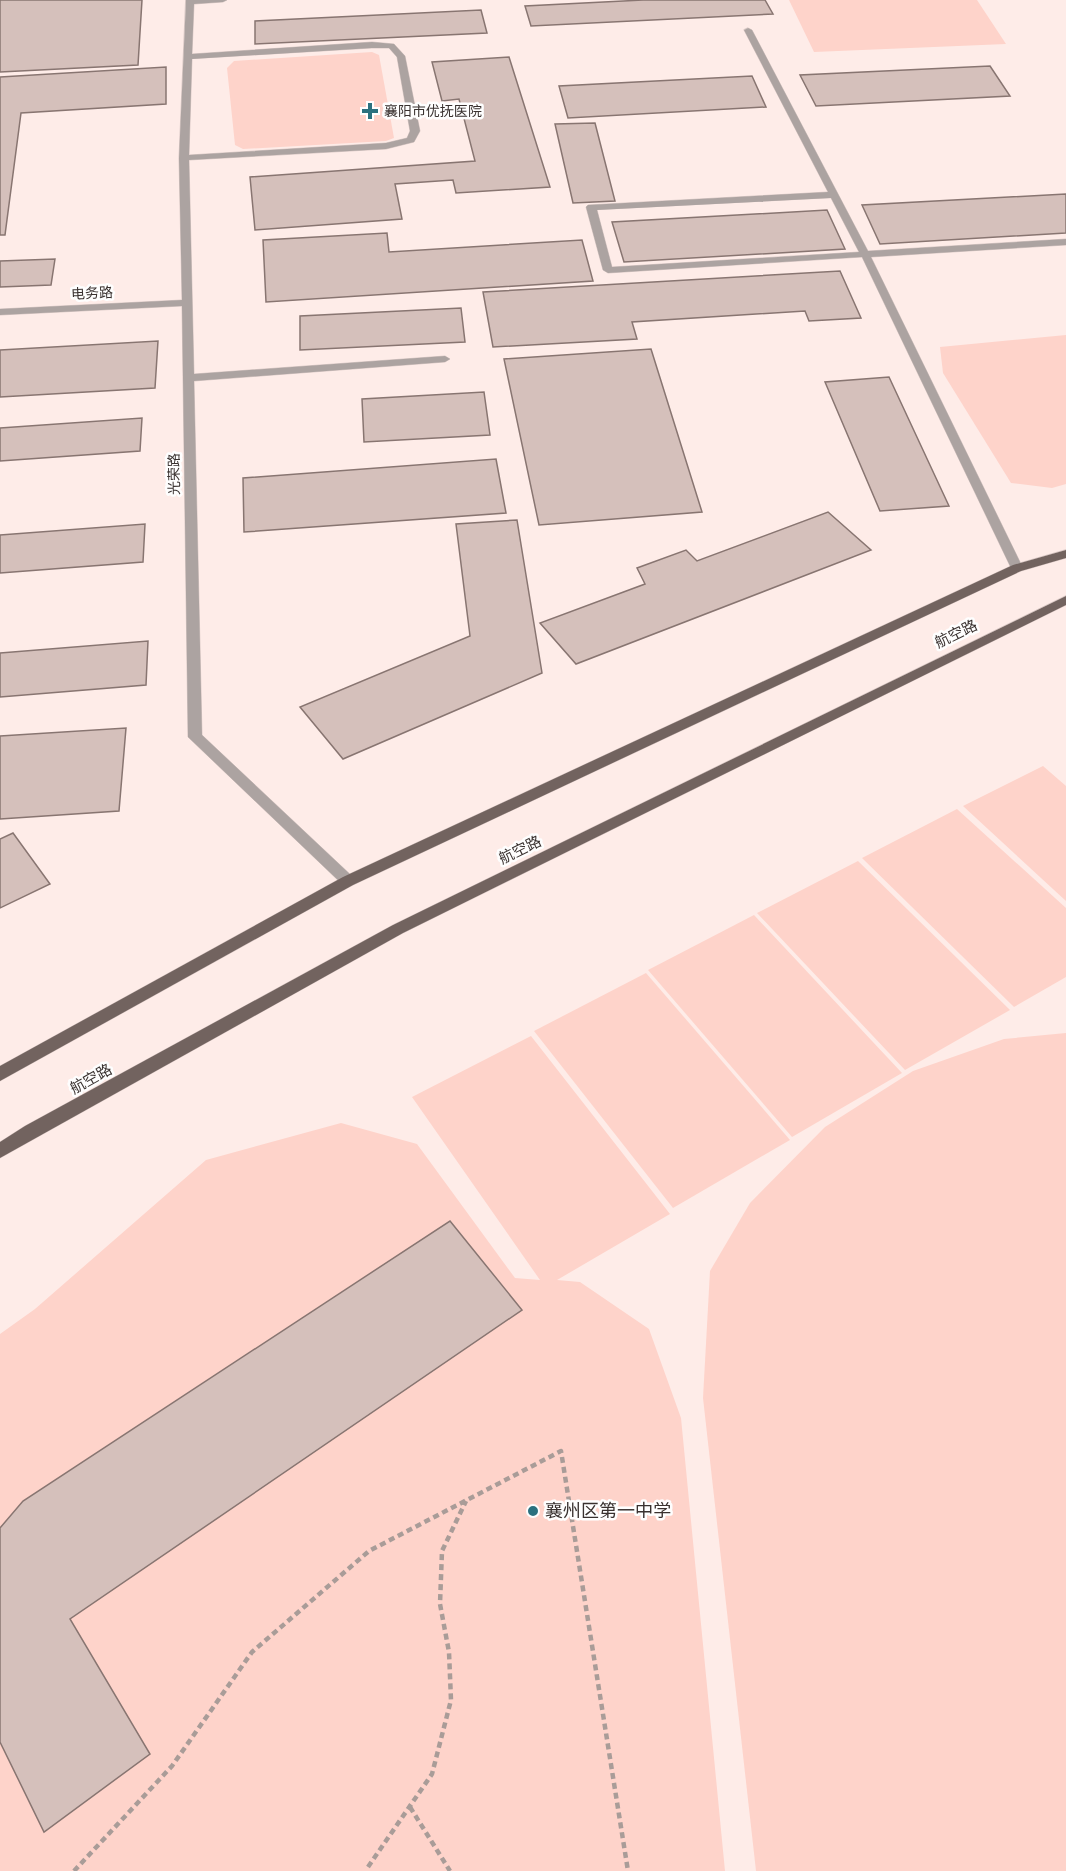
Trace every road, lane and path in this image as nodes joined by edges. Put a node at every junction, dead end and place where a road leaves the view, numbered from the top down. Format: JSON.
{"nodes":[{"id":1,"x":223,"y":0,"type":"edge"},
{"id":2,"x":190,"y":1,"type":"edge"},
{"id":3,"x":748,"y":30,"type":"dead end"},
{"id":4,"x":188,"y":57,"type":"junction"},
{"id":5,"x":184,"y":158,"type":"junction"},
{"id":6,"x":834,"y":195,"type":"junction"},
{"id":7,"x":1066,"y":242,"type":"edge"},
{"id":8,"x":865,"y":254,"type":"junction"},
{"id":9,"x":185,"y":303,"type":"junction"},
{"id":10,"x":0,"y":312,"type":"edge"},
{"id":11,"x":445,"y":359,"type":"dead end"},
{"id":12,"x":187,"y":378,"type":"junction"},
{"id":13,"x":1066,"y":554,"type":"edge"},
{"id":14,"x":1017,"y":568,"type":"junction"},
{"id":15,"x":1066,"y":600,"type":"edge"},
{"id":16,"x":348,"y":881,"type":"junction"},
{"id":17,"x":0,"y":1074,"type":"edge"},
{"id":18,"x":0,"y":1151,"type":"edge"},
{"id":19,"x":466,"y":1501,"type":"junction"},
{"id":20,"x":410,"y":1807,"type":"junction"},
{"id":21,"x":368,"y":1867,"type":"dead end"},
{"id":22,"x":74,"y":1871,"type":"edge"},
{"id":23,"x":450,"y":1871,"type":"edge"},
{"id":24,"x":628,"y":1871,"type":"edge"}],
"edges":[{"from":1,"to":2,"type":"street"},
{"from":2,"to":4,"type":"street","name":"光荣路"},
{"from":3,"to":6,"type":"street"},
{"from":4,"to":5,"type":"street","name":"光荣路"},
{"from":4,"to":5,"type":"street"},
{"from":5,"to":9,"type":"street","name":"光荣路"},
{"from":6,"to":8,"type":"street"},
{"from":6,"to":8,"type":"street"},
{"from":7,"to":8,"type":"street"},
{"from":8,"to":14,"type":"street"},
{"from":9,"to":10,"type":"street","name":"电务路"},
{"from":9,"to":12,"type":"street","name":"光荣路"},
{"from":11,"to":12,"type":"street"},
{"from":12,"to":16,"type":"street","name":"光荣路"},
{"from":13,"to":14,"type":"main road"},
{"from":14,"to":16,"type":"main road"},
{"from":15,"to":18,"type":"main road","name":"航空路"},
{"from":16,"to":17,"type":"main road"},
{"from":19,"to":20,"type":"path"},
{"from":19,"to":22,"type":"path"},
{"from":19,"to":24,"type":"path"},
{"from":20,"to":21,"type":"path"},
{"from":20,"to":23,"type":"path"}]}
